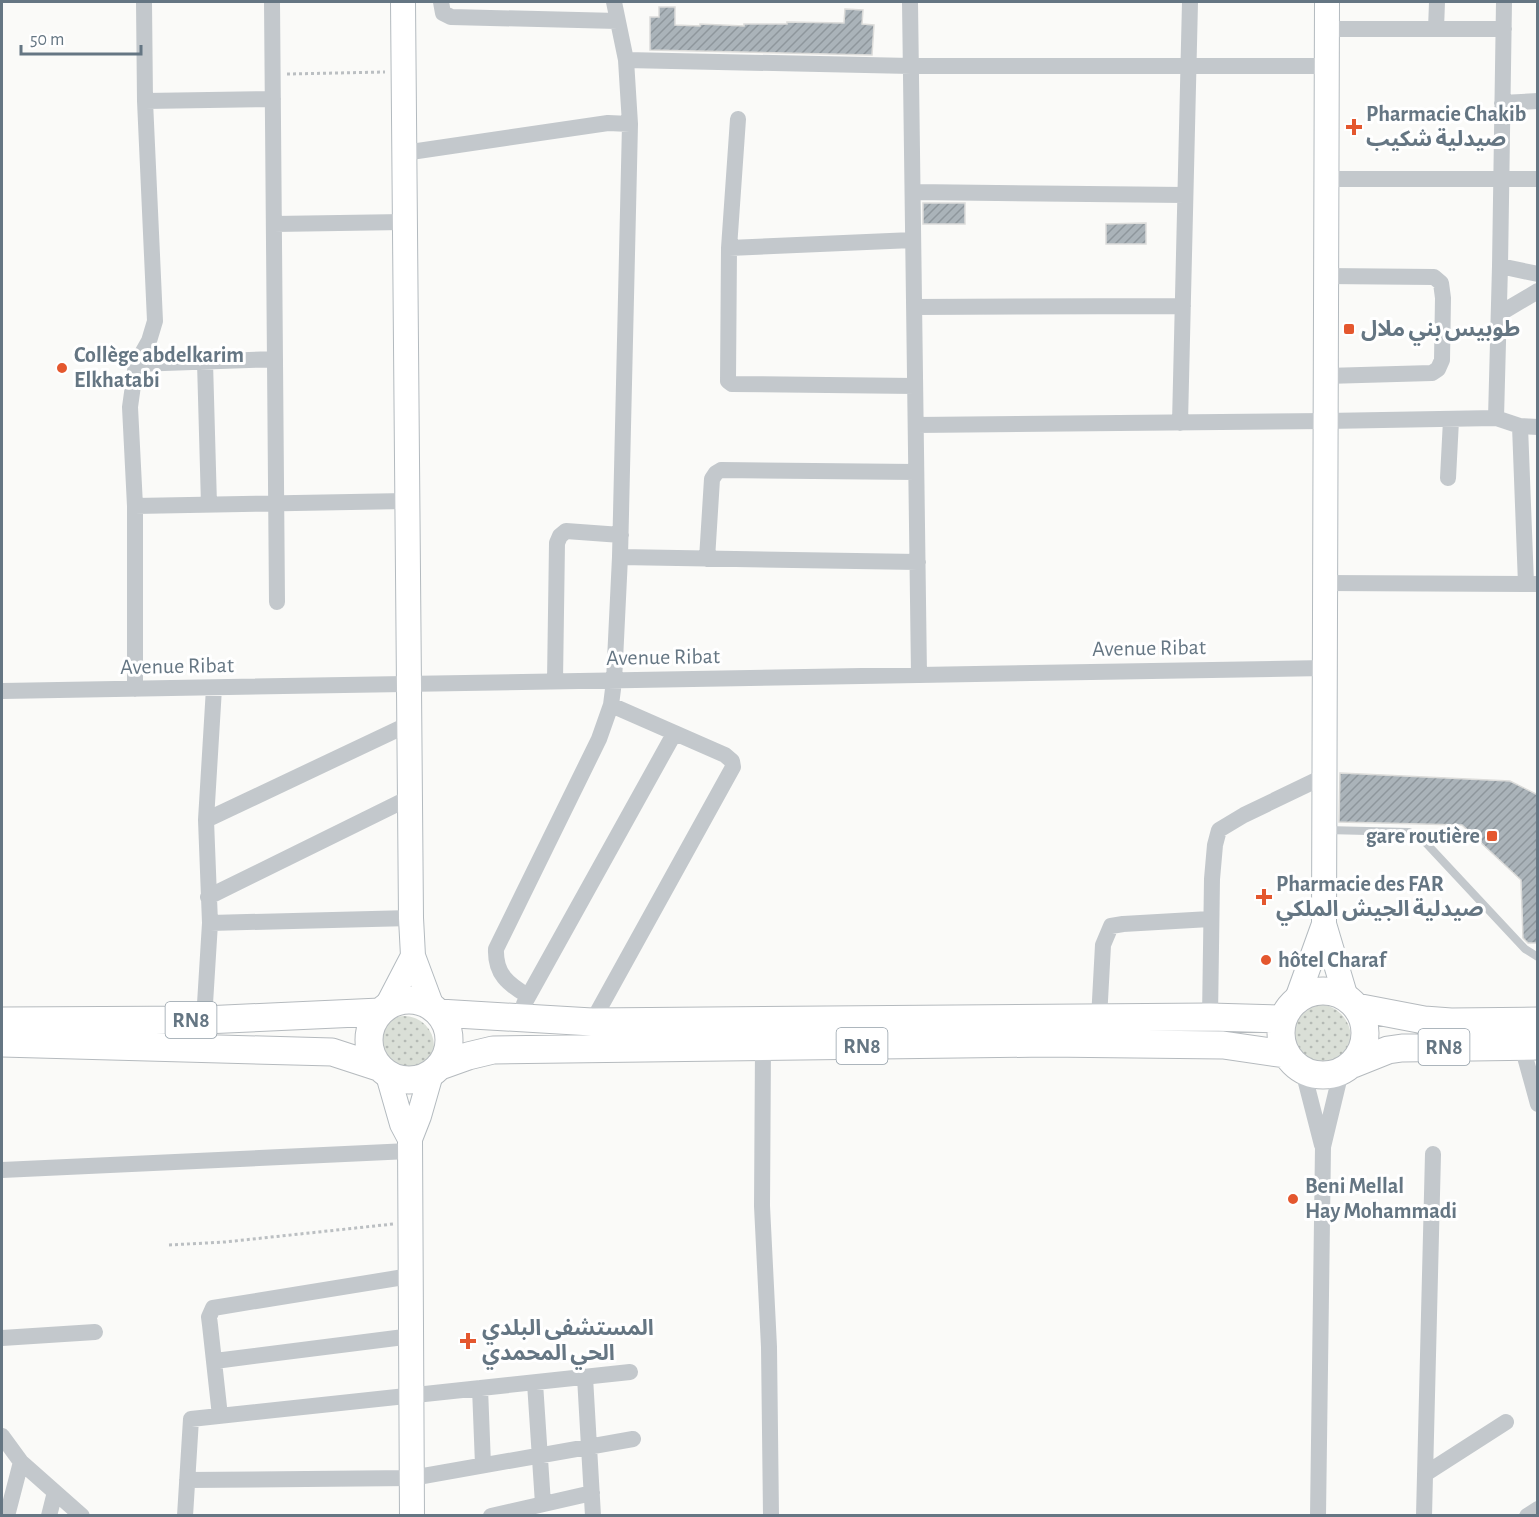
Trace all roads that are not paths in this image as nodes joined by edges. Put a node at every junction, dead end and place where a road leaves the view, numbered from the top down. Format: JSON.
{"nodes":[{"id":1,"x":144,"y":2,"type":"edge"},
{"id":2,"x":272,"y":2,"type":"edge"},
{"id":3,"x":403,"y":2,"type":"edge"},
{"id":4,"x":441,"y":2,"type":"edge"},
{"id":5,"x":614,"y":2,"type":"edge"},
{"id":6,"x":910,"y":2,"type":"edge"},
{"id":7,"x":1190,"y":2,"type":"edge"},
{"id":8,"x":1327,"y":2,"type":"edge"},
{"id":9,"x":1437,"y":2,"type":"edge"},
{"id":10,"x":1504,"y":2,"type":"edge"},
{"id":11,"x":478,"y":9,"type":"edge"},
{"id":12,"x":618,"y":21,"type":"junction"},
{"id":13,"x":1327,"y":29,"type":"junction"},
{"id":14,"x":1436,"y":29,"type":"junction"},
{"id":15,"x":1504,"y":29,"type":"junction"},
{"id":16,"x":626,"y":60,"type":"junction"},
{"id":17,"x":911,"y":66,"type":"junction"},
{"id":18,"x":1188,"y":66,"type":"junction"},
{"id":19,"x":1327,"y":66,"type":"junction"},
{"id":20,"x":273,"y":99,"type":"junction"},
{"id":21,"x":145,"y":101,"type":"junction"},
{"id":22,"x":1538,"y":101,"type":"edge"},
{"id":23,"x":1502,"y":103,"type":"junction"},
{"id":24,"x":738,"y":119,"type":"dead end"},
{"id":25,"x":630,"y":124,"type":"junction"},
{"id":26,"x":404,"y":153,"type":"junction"},
{"id":27,"x":1500,"y":178,"type":"junction"},
{"id":28,"x":1326,"y":179,"type":"junction"},
{"id":29,"x":1538,"y":179,"type":"edge"},
{"id":30,"x":913,"y":192,"type":"junction"},
{"id":31,"x":1185,"y":195,"type":"junction"},
{"id":32,"x":405,"y":222,"type":"junction"},
{"id":33,"x":274,"y":224,"type":"junction"},
{"id":34,"x":913,"y":240,"type":"junction"},
{"id":35,"x":729,"y":248,"type":"junction"},
{"id":36,"x":1500,"y":266,"type":"junction"},
{"id":37,"x":1538,"y":274,"type":"edge"},
{"id":38,"x":1326,"y":276,"type":"junction"},
{"id":39,"x":1538,"y":291,"type":"edge"},
{"id":40,"x":1183,"y":306,"type":"junction"},
{"id":41,"x":914,"y":307,"type":"junction"},
{"id":42,"x":1499,"y":314,"type":"junction"},
{"id":43,"x":275,"y":360,"type":"junction"},
{"id":44,"x":205,"y":362,"type":"junction"},
{"id":45,"x":136,"y":364,"type":"junction"},
{"id":46,"x":1326,"y":376,"type":"junction"},
{"id":47,"x":915,"y":387,"type":"junction"},
{"id":48,"x":1496,"y":418,"type":"junction"},
{"id":49,"x":1450,"y":420,"type":"junction"},
{"id":50,"x":1326,"y":421,"type":"junction"},
{"id":51,"x":1180,"y":423,"type":"junction"},
{"id":52,"x":916,"y":424,"type":"junction"},
{"id":53,"x":1520,"y":426,"type":"junction"},
{"id":54,"x":1538,"y":427,"type":"edge"},
{"id":55,"x":916,"y":472,"type":"junction"},
{"id":56,"x":1448,"y":478,"type":"dead end"},
{"id":57,"x":406,"y":501,"type":"junction"},
{"id":58,"x":276,"y":503,"type":"junction"},
{"id":59,"x":208,"y":505,"type":"junction"},
{"id":60,"x":135,"y":506,"type":"junction"},
{"id":61,"x":621,"y":535,"type":"junction"},
{"id":62,"x":620,"y":557,"type":"junction"},
{"id":63,"x":707,"y":559,"type":"junction"},
{"id":64,"x":918,"y":562,"type":"junction"},
{"id":65,"x":1325,"y":583,"type":"junction"},
{"id":66,"x":1532,"y":584,"type":"edge"},
{"id":67,"x":277,"y":602,"type":"dead end"},
{"id":68,"x":1325,"y":668,"type":"junction"},
{"id":69,"x":919,"y":675,"type":"junction"},
{"id":70,"x":555,"y":681,"type":"junction"},
{"id":71,"x":614,"y":681,"type":"junction"},
{"id":72,"x":408,"y":684,"type":"junction"},
{"id":73,"x":214,"y":688,"type":"junction"},
{"id":74,"x":135,"y":689,"type":"junction"},
{"id":75,"x":2,"y":691,"type":"edge"},
{"id":76,"x":610,"y":705,"type":"junction"},
{"id":77,"x":409,"y":724,"type":"junction"},
{"id":78,"x":674,"y":734,"type":"junction"},
{"id":79,"x":1324,"y":777,"type":"junction"},
{"id":80,"x":409,"y":798,"type":"junction"},
{"id":81,"x":206,"y":820,"type":"junction"},
{"id":82,"x":1324,"y":830,"type":"junction"},
{"id":83,"x":208,"y":897,"type":"junction"},
{"id":84,"x":411,"y":918,"type":"junction"},
{"id":85,"x":1210,"y":919,"type":"junction"},
{"id":86,"x":210,"y":923,"type":"junction"},
{"id":87,"x":1324,"y":924,"type":"junction"},
{"id":88,"x":413,"y":956,"type":"junction"},
{"id":89,"x":1538,"y":957,"type":"edge"},
{"id":90,"x":1352,"y":1002,"type":"junction"},
{"id":91,"x":522,"y":1007,"type":"junction"},
{"id":92,"x":384,"y":1009,"type":"junction"},
{"id":93,"x":1290,"y":1009,"type":"junction"},
{"id":94,"x":435,"y":1010,"type":"junction"},
{"id":95,"x":1210,"y":1017,"type":"junction"},
{"id":96,"x":1099,"y":1019,"type":"junction"},
{"id":97,"x":204,"y":1020,"type":"junction"},
{"id":98,"x":2,"y":1021,"type":"edge"},
{"id":99,"x":1538,"y":1021,"type":"edge"},
{"id":100,"x":592,"y":1022,"type":"junction"},
{"id":101,"x":2,"y":1043,"type":"edge"},
{"id":102,"x":1530,"y":1046,"type":"edge"},
{"id":103,"x":763,"y":1047,"type":"junction"},
{"id":104,"x":1294,"y":1062,"type":"junction"},
{"id":105,"x":1347,"y":1068,"type":"junction"},
{"id":106,"x":436,"y":1070,"type":"junction"},
{"id":107,"x":383,"y":1071,"type":"junction"},
{"id":108,"x":1538,"y":1104,"type":"edge"},
{"id":109,"x":409,"y":1145,"type":"junction"},
{"id":110,"x":1323,"y":1147,"type":"junction"},
{"id":111,"x":1433,"y":1154,"type":"dead end"},
{"id":112,"x":2,"y":1170,"type":"edge"},
{"id":113,"x":410,"y":1276,"type":"junction"},
{"id":114,"x":95,"y":1332,"type":"dead end"},
{"id":115,"x":412,"y":1336,"type":"junction"},
{"id":116,"x":2,"y":1338,"type":"edge"},
{"id":117,"x":215,"y":1361,"type":"junction"},
{"id":118,"x":630,"y":1372,"type":"dead end"},
{"id":119,"x":585,"y":1377,"type":"junction"},
{"id":120,"x":535,"y":1383,"type":"junction"},
{"id":121,"x":480,"y":1388,"type":"junction"},
{"id":122,"x":413,"y":1396,"type":"junction"},
{"id":123,"x":220,"y":1416,"type":"junction"},
{"id":124,"x":1506,"y":1422,"type":"dead end"},
{"id":125,"x":2,"y":1436,"type":"edge"},
{"id":126,"x":633,"y":1439,"type":"dead end"},
{"id":127,"x":589,"y":1447,"type":"junction"},
{"id":128,"x":540,"y":1455,"type":"junction"},
{"id":129,"x":21,"y":1462,"type":"junction"},
{"id":130,"x":483,"y":1466,"type":"junction"},
{"id":131,"x":1425,"y":1474,"type":"junction"},
{"id":132,"x":412,"y":1478,"type":"junction"},
{"id":133,"x":187,"y":1480,"type":"junction"},
{"id":134,"x":56,"y":1492,"type":"junction"},
{"id":135,"x":592,"y":1493,"type":"junction"},
{"id":136,"x":543,"y":1504,"type":"junction"},
{"id":137,"x":1538,"y":1509,"type":"edge"},
{"id":138,"x":8,"y":1515,"type":"edge"},
{"id":139,"x":49,"y":1515,"type":"edge"},
{"id":140,"x":82,"y":1515,"type":"edge"},
{"id":141,"x":185,"y":1515,"type":"edge"},
{"id":142,"x":412,"y":1515,"type":"edge"},
{"id":143,"x":491,"y":1515,"type":"edge"},
{"id":144,"x":593,"y":1515,"type":"edge"},
{"id":145,"x":771,"y":1515,"type":"edge"},
{"id":146,"x":1318,"y":1515,"type":"edge"},
{"id":147,"x":1424,"y":1515,"type":"edge"},
{"id":148,"x":1527,"y":1515,"type":"edge"}],
"edges":[{"from":1,"to":21,"type":"street"},
{"from":2,"to":20,"type":"street"},
{"from":3,"to":26,"type":"street"},
{"from":4,"to":11,"type":"street"},
{"from":5,"to":12,"type":"street"},
{"from":6,"to":17,"type":"street"},
{"from":7,"to":18,"type":"street"},
{"from":8,"to":13,"type":"street"},
{"from":9,"to":14,"type":"street"},
{"from":10,"to":15,"type":"street"},
{"from":11,"to":12,"type":"street"},
{"from":12,"to":16,"type":"street"},
{"from":13,"to":14,"type":"street"},
{"from":13,"to":19,"type":"street"},
{"from":14,"to":15,"type":"street"},
{"from":15,"to":23,"type":"street"},
{"from":16,"to":17,"type":"street"},
{"from":16,"to":25,"type":"street"},
{"from":17,"to":18,"type":"street"},
{"from":17,"to":30,"type":"street"},
{"from":18,"to":19,"type":"street"},
{"from":18,"to":31,"type":"street"},
{"from":19,"to":28,"type":"street"},
{"from":20,"to":21,"type":"street"},
{"from":20,"to":33,"type":"street"},
{"from":21,"to":45,"type":"street"},
{"from":22,"to":23,"type":"street"},
{"from":23,"to":27,"type":"street"},
{"from":24,"to":35,"type":"street"},
{"from":25,"to":26,"type":"street"},
{"from":25,"to":61,"type":"street"},
{"from":26,"to":32,"type":"street"},
{"from":27,"to":28,"type":"street"},
{"from":27,"to":29,"type":"street"},
{"from":27,"to":36,"type":"street"},
{"from":28,"to":38,"type":"street"},
{"from":30,"to":31,"type":"street"},
{"from":30,"to":34,"type":"street"},
{"from":31,"to":40,"type":"street"},
{"from":32,"to":33,"type":"street"},
{"from":32,"to":57,"type":"street"},
{"from":33,"to":43,"type":"street"},
{"from":34,"to":35,"type":"street"},
{"from":34,"to":41,"type":"street"},
{"from":35,"to":47,"type":"street"},
{"from":36,"to":37,"type":"street"},
{"from":36,"to":42,"type":"street"},
{"from":38,"to":46,"type":"street"},
{"from":38,"to":46,"type":"street"},
{"from":39,"to":42,"type":"street"},
{"from":40,"to":41,"type":"street"},
{"from":40,"to":51,"type":"street"},
{"from":41,"to":47,"type":"street"},
{"from":42,"to":48,"type":"street"},
{"from":43,"to":44,"type":"street"},
{"from":43,"to":58,"type":"street"},
{"from":44,"to":45,"type":"street"},
{"from":44,"to":59,"type":"street"},
{"from":45,"to":60,"type":"street"},
{"from":46,"to":50,"type":"street"},
{"from":47,"to":52,"type":"street"},
{"from":48,"to":49,"type":"street"},
{"from":48,"to":53,"type":"street"},
{"from":49,"to":50,"type":"street"},
{"from":49,"to":56,"type":"street"},
{"from":50,"to":51,"type":"street"},
{"from":50,"to":65,"type":"street"},
{"from":51,"to":52,"type":"street"},
{"from":52,"to":55,"type":"street"},
{"from":53,"to":54,"type":"street"},
{"from":53,"to":66,"type":"street"},
{"from":55,"to":63,"type":"street"},
{"from":55,"to":64,"type":"street"},
{"from":57,"to":58,"type":"street"},
{"from":57,"to":72,"type":"street"},
{"from":58,"to":59,"type":"street"},
{"from":58,"to":67,"type":"street"},
{"from":59,"to":60,"type":"street"},
{"from":60,"to":74,"type":"street"},
{"from":61,"to":62,"type":"street"},
{"from":61,"to":70,"type":"street"},
{"from":62,"to":63,"type":"street"},
{"from":62,"to":71,"type":"street"},
{"from":63,"to":64,"type":"street"},
{"from":64,"to":69,"type":"street"},
{"from":65,"to":66,"type":"street"},
{"from":65,"to":68,"type":"street"},
{"from":68,"to":69,"type":"street","name":"Avenue Ribat"},
{"from":68,"to":79,"type":"street"},
{"from":69,"to":71,"type":"street","name":"Avenue Ribat"},
{"from":70,"to":71,"type":"street","name":"Avenue Ribat"},
{"from":70,"to":72,"type":"street","name":"Avenue Ribat"},
{"from":71,"to":76,"type":"street"},
{"from":72,"to":73,"type":"street","name":"Avenue Ribat"},
{"from":72,"to":77,"type":"street"},
{"from":73,"to":74,"type":"street","name":"Avenue Ribat"},
{"from":73,"to":81,"type":"street"},
{"from":74,"to":75,"type":"street","name":"Avenue Ribat"},
{"from":76,"to":78,"type":"street"},
{"from":76,"to":91,"type":"street"},
{"from":77,"to":80,"type":"street"},
{"from":77,"to":81,"type":"street"},
{"from":78,"to":91,"type":"street"},
{"from":78,"to":100,"type":"street"},
{"from":79,"to":82,"type":"street"},
{"from":79,"to":85,"type":"street"},
{"from":80,"to":83,"type":"street"},
{"from":80,"to":84,"type":"street"},
{"from":81,"to":83,"type":"street"},
{"from":82,"to":87,"type":"street"},
{"from":82,"to":89,"type":"lane"},
{"from":83,"to":86,"type":"street"},
{"from":84,"to":86,"type":"street"},
{"from":84,"to":88,"type":"street"},
{"from":85,"to":95,"type":"street"},
{"from":85,"to":96,"type":"street"},
{"from":86,"to":97,"type":"street"},
{"from":87,"to":90,"type":"street"},
{"from":87,"to":93,"type":"street"},
{"from":88,"to":92,"type":"street"},
{"from":88,"to":94,"type":"street"},
{"from":90,"to":93,"type":"main road","number":"RN8"},
{"from":90,"to":99,"type":"main road","number":"RN8"},
{"from":90,"to":105,"type":"main road"},
{"from":91,"to":94,"type":"main road","number":"RN8"},
{"from":91,"to":100,"type":"main road","number":"RN8"},
{"from":92,"to":94,"type":"main road","number":"RN8"},
{"from":92,"to":97,"type":"main road","number":"RN8"},
{"from":92,"to":107,"type":"main road"},
{"from":93,"to":95,"type":"main road","number":"RN8"},
{"from":93,"to":104,"type":"main road"},
{"from":94,"to":106,"type":"main road"},
{"from":95,"to":96,"type":"main road","number":"RN8"},
{"from":96,"to":100,"type":"main road","number":"RN8"},
{"from":97,"to":98,"type":"main road","number":"RN8"},
{"from":101,"to":107,"type":"main road","number":"RN8"},
{"from":102,"to":105,"type":"main road","number":"RN8"},
{"from":102,"to":108,"type":"street"},
{"from":103,"to":104,"type":"main road","number":"RN8"},
{"from":103,"to":106,"type":"main road","number":"RN8"},
{"from":103,"to":145,"type":"street"},
{"from":104,"to":105,"type":"main road","number":"RN8"},
{"from":104,"to":110,"type":"street"},
{"from":105,"to":110,"type":"street"},
{"from":106,"to":107,"type":"main road","number":"RN8"},
{"from":106,"to":109,"type":"street"},
{"from":107,"to":109,"type":"street"},
{"from":109,"to":112,"type":"street"},
{"from":109,"to":113,"type":"street"},
{"from":110,"to":146,"type":"street"},
{"from":111,"to":131,"type":"street"},
{"from":113,"to":115,"type":"street"},
{"from":113,"to":117,"type":"street"},
{"from":114,"to":116,"type":"street"},
{"from":115,"to":117,"type":"street"},
{"from":115,"to":122,"type":"street"},
{"from":117,"to":123,"type":"street"},
{"from":118,"to":119,"type":"street"},
{"from":119,"to":120,"type":"street"},
{"from":119,"to":127,"type":"street"},
{"from":120,"to":121,"type":"street"},
{"from":120,"to":128,"type":"street"},
{"from":121,"to":122,"type":"street"},
{"from":121,"to":130,"type":"street"},
{"from":122,"to":123,"type":"street"},
{"from":122,"to":132,"type":"street"},
{"from":123,"to":133,"type":"street"},
{"from":124,"to":131,"type":"street"},
{"from":125,"to":129,"type":"street"},
{"from":126,"to":127,"type":"street"},
{"from":127,"to":128,"type":"street"},
{"from":127,"to":135,"type":"street"},
{"from":128,"to":130,"type":"street"},
{"from":128,"to":136,"type":"street"},
{"from":129,"to":134,"type":"street"},
{"from":129,"to":138,"type":"street"},
{"from":130,"to":132,"type":"street"},
{"from":131,"to":147,"type":"street"},
{"from":132,"to":133,"type":"street"},
{"from":132,"to":142,"type":"street"},
{"from":133,"to":141,"type":"street"},
{"from":134,"to":139,"type":"street"},
{"from":134,"to":140,"type":"street"},
{"from":135,"to":136,"type":"street"},
{"from":135,"to":144,"type":"street"},
{"from":136,"to":143,"type":"street"},
{"from":137,"to":148,"type":"street"}]}
